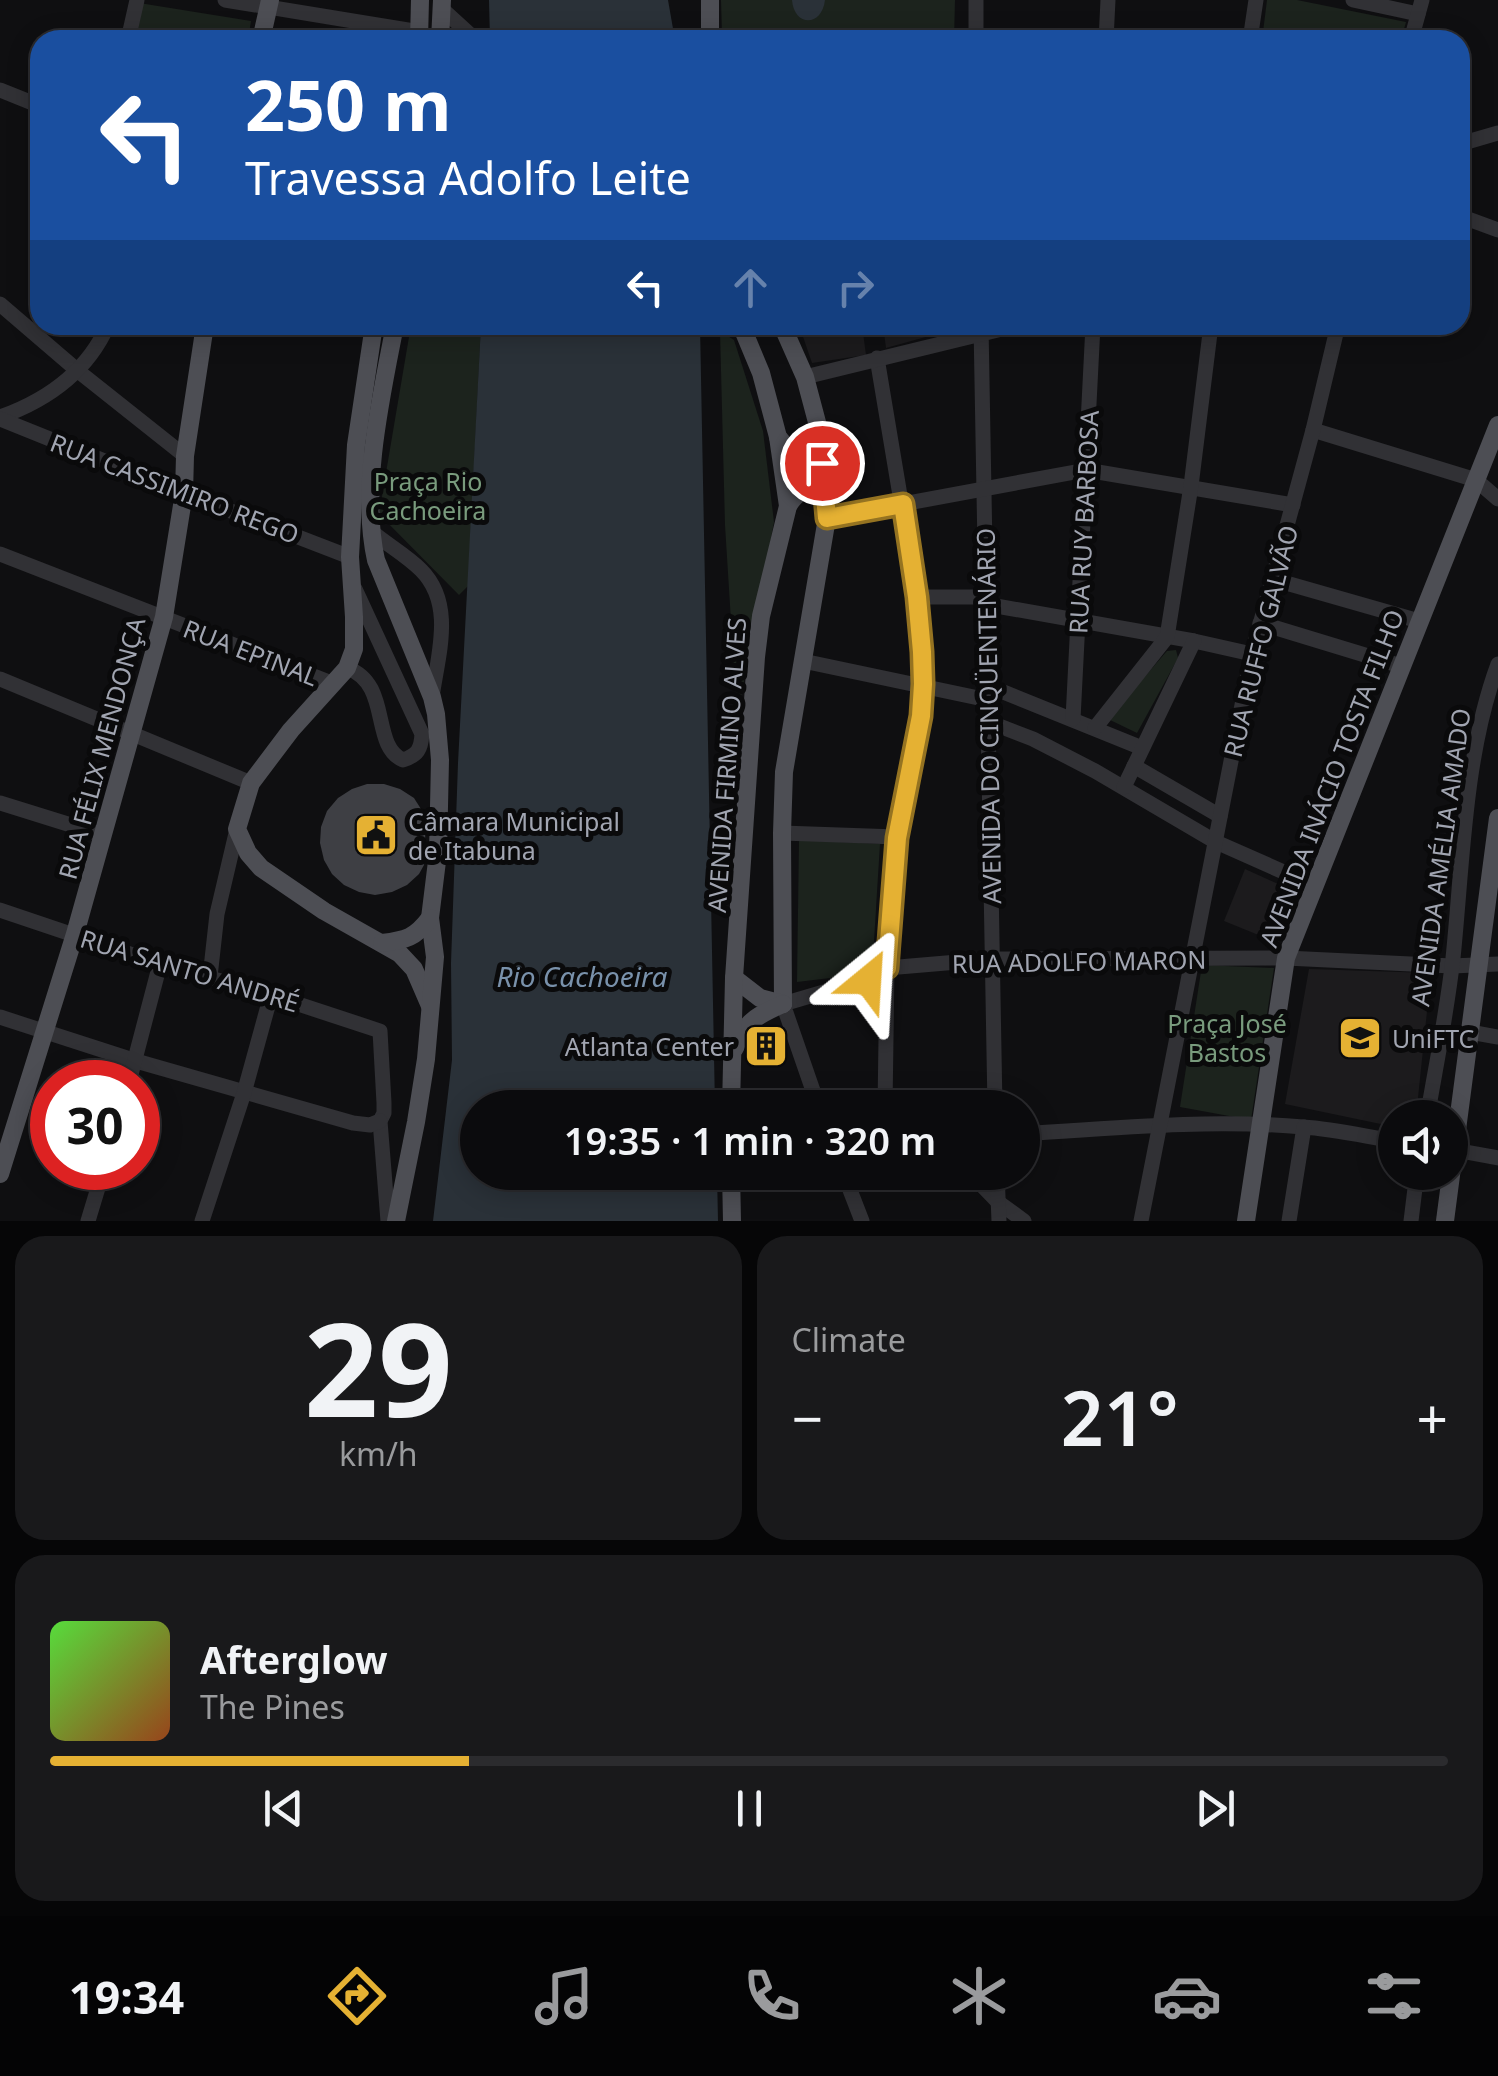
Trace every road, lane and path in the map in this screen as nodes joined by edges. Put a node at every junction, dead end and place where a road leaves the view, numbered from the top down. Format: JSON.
{"nodes":[{"id":1,"x":137,"y":0,"type":"edge"},
{"id":2,"x":226,"y":0,"type":"edge"},
{"id":3,"x":420,"y":0,"type":"edge"},
{"id":4,"x":710,"y":0,"type":"edge"},
{"id":5,"x":976,"y":0,"type":"edge"},
{"id":6,"x":1108,"y":0,"type":"edge"},
{"id":7,"x":1256,"y":0,"type":"edge"},
{"id":8,"x":1352,"y":0,"type":"edge"},
{"id":9,"x":269,"y":3,"type":"edge"},
{"id":10,"x":442,"y":4,"type":"edge"},
{"id":11,"x":1420,"y":7,"type":"edge"},
{"id":12,"x":130,"y":30,"type":"edge"},
{"id":13,"x":263,"y":30,"type":"edge"},
{"id":14,"x":393,"y":30,"type":"edge"},
{"id":15,"x":420,"y":30,"type":"edge"},
{"id":16,"x":441,"y":30,"type":"edge"},
{"id":17,"x":467,"y":30,"type":"edge"},
{"id":18,"x":712,"y":30,"type":"edge"},
{"id":19,"x":976,"y":30,"type":"edge"},
{"id":20,"x":1106,"y":30,"type":"edge"},
{"id":21,"x":1252,"y":30,"type":"edge"},
{"id":22,"x":0,"y":90,"type":"edge"},
{"id":23,"x":30,"y":102,"type":"edge"},
{"id":24,"x":1498,"y":134,"type":"edge"},
{"id":25,"x":1470,"y":141,"type":"edge"},
{"id":26,"x":1470,"y":220,"type":"edge"},
{"id":27,"x":1498,"y":230,"type":"edge"},
{"id":28,"x":0,"y":304,"type":"edge"},
{"id":29,"x":30,"y":330,"type":"edge"},
{"id":30,"x":36,"y":335,"type":"edge"},
{"id":31,"x":103,"y":335,"type":"edge"},
{"id":32,"x":204,"y":335,"type":"edge"},
{"id":33,"x":372,"y":335,"type":"edge"},
{"id":34,"x":393,"y":335,"type":"edge"},
{"id":35,"x":744,"y":335,"type":"edge"},
{"id":36,"x":786,"y":335,"type":"edge"},
{"id":37,"x":959,"y":335,"type":"edge"},
{"id":38,"x":981,"y":335,"type":"edge"},
{"id":39,"x":1093,"y":335,"type":"edge"},
{"id":40,"x":1210,"y":335,"type":"edge"},
{"id":41,"x":1336,"y":335,"type":"edge"},
{"id":42,"x":877,"y":358,"type":"junction"},
{"id":43,"x":78,"y":371,"type":"junction"},
{"id":44,"x":805,"y":377,"type":"junction"},
{"id":45,"x":0,"y":418,"type":"edge"},
{"id":46,"x":1498,"y":425,"type":"edge"},
{"id":47,"x":818,"y":426,"type":"junction"},
{"id":48,"x":1313,"y":430,"type":"junction"},
{"id":49,"x":778,"y":437,"type":"junction"},
{"id":50,"x":185,"y":456,"type":"junction"},
{"id":51,"x":1086,"y":470,"type":"junction"},
{"id":52,"x":1476,"y":480,"type":"junction"},
{"id":53,"x":1191,"y":486,"type":"junction"},
{"id":54,"x":984,"y":487,"type":"junction"},
{"id":55,"x":184,"y":494,"type":"junction"},
{"id":56,"x":1498,"y":499,"type":"edge"},
{"id":57,"x":903,"y":504,"type":"junction"},
{"id":58,"x":1293,"y":505,"type":"junction"},
{"id":59,"x":788,"y":506,"type":"junction"},
{"id":60,"x":826,"y":509,"type":"junction"},
{"id":61,"x":371,"y":531,"type":"junction"},
{"id":62,"x":0,"y":554,"type":"edge"},
{"id":63,"x":350,"y":556,"type":"junction"},
{"id":64,"x":1272,"y":579,"type":"junction"},
{"id":65,"x":353,"y":585,"type":"junction"},
{"id":66,"x":917,"y":597,"type":"junction"},
{"id":67,"x":985,"y":601,"type":"junction"},
{"id":68,"x":164,"y":617,"type":"junction"},
{"id":69,"x":1077,"y":620,"type":"junction"},
{"id":70,"x":1419,"y":620,"type":"junction"},
{"id":71,"x":1260,"y":623,"type":"junction"},
{"id":72,"x":1166,"y":637,"type":"junction"},
{"id":73,"x":1194,"y":641,"type":"junction"},
{"id":74,"x":1252,"y":654,"type":"junction"},
{"id":75,"x":803,"y":661,"type":"junction"},
{"id":76,"x":1498,"y":664,"type":"edge"},
{"id":77,"x":1401,"y":666,"type":"junction"},
{"id":78,"x":347,"y":668,"type":"junction"},
{"id":79,"x":0,"y":679,"type":"edge"},
{"id":80,"x":334,"y":684,"type":"junction"},
{"id":81,"x":923,"y":684,"type":"junction"},
{"id":82,"x":987,"y":692,"type":"junction"},
{"id":83,"x":432,"y":697,"type":"junction"},
{"id":84,"x":1074,"y":719,"type":"junction"},
{"id":85,"x":989,"y":722,"type":"junction"},
{"id":86,"x":1094,"y":728,"type":"junction"},
{"id":87,"x":132,"y":734,"type":"junction"},
{"id":88,"x":1142,"y":748,"type":"junction"},
{"id":89,"x":1134,"y":766,"type":"junction"},
{"id":90,"x":251,"y":783,"type":"junction"},
{"id":91,"x":1124,"y":787,"type":"junction"},
{"id":92,"x":0,"y":804,"type":"edge"},
{"id":93,"x":1220,"y":816,"type":"junction"},
{"id":94,"x":1498,"y":818,"type":"edge"},
{"id":95,"x":237,"y":829,"type":"junction"},
{"id":96,"x":782,"y":833,"type":"junction"},
{"id":97,"x":103,"y":835,"type":"junction"},
{"id":98,"x":897,"y":838,"type":"junction"},
{"id":99,"x":1216,"y":842,"type":"junction"},
{"id":100,"x":1313,"y":885,"type":"junction"},
{"id":101,"x":0,"y":910,"type":"edge"},
{"id":102,"x":430,"y":918,"type":"junction"},
{"id":103,"x":75,"y":934,"type":"junction"},
{"id":104,"x":381,"y":943,"type":"junction"},
{"id":105,"x":1286,"y":958,"type":"junction"},
{"id":106,"x":993,"y":959,"type":"junction"},
{"id":107,"x":1192,"y":959,"type":"junction"},
{"id":108,"x":160,"y":964,"type":"junction"},
{"id":109,"x":1489,"y":964,"type":"edge"},
{"id":110,"x":1452,"y":966,"type":"junction"},
{"id":111,"x":887,"y":968,"type":"junction"},
{"id":112,"x":210,"y":977,"type":"junction"},
{"id":113,"x":734,"y":978,"type":"junction"},
{"id":114,"x":270,"y":995,"type":"junction"},
{"id":115,"x":783,"y":1004,"type":"junction"},
{"id":116,"x":431,"y":1009,"type":"junction"},
{"id":117,"x":0,"y":1016,"type":"edge"},
{"id":118,"x":44,"y":1032,"type":"junction"},
{"id":119,"x":1470,"y":1032,"type":"junction"},
{"id":120,"x":1498,"y":1037,"type":"edge"},
{"id":121,"x":133,"y":1060,"type":"edge"},
{"id":122,"x":136,"y":1060,"type":"edge"},
{"id":123,"x":730,"y":1063,"type":"junction"},
{"id":124,"x":160,"y":1068,"type":"edge"},
{"id":125,"x":730,"y":1090,"type":"edge"},
{"id":126,"x":813,"y":1090,"type":"edge"},
{"id":127,"x":885,"y":1090,"type":"edge"},
{"id":128,"x":995,"y":1090,"type":"edge"},
{"id":129,"x":244,"y":1092,"type":"junction"},
{"id":130,"x":1430,"y":1100,"type":"edge"},
{"id":131,"x":1461,"y":1100,"type":"edge"},
{"id":132,"x":380,"y":1120,"type":"junction"},
{"id":133,"x":1260,"y":1125,"type":"junction"},
{"id":134,"x":1161,"y":1126,"type":"junction"},
{"id":135,"x":1304,"y":1127,"type":"junction"},
{"id":136,"x":1040,"y":1133,"type":"edge"},
{"id":137,"x":1378,"y":1138,"type":"edge"},
{"id":138,"x":1468,"y":1152,"type":"edge"},
{"id":139,"x":1498,"y":1158,"type":"edge"},
{"id":140,"x":0,"y":1174,"type":"edge"},
{"id":141,"x":97,"y":1190,"type":"edge"},
{"id":142,"x":731,"y":1190,"type":"edge"},
{"id":143,"x":851,"y":1190,"type":"edge"},
{"id":144,"x":986,"y":1190,"type":"edge"},
{"id":145,"x":998,"y":1190,"type":"edge"},
{"id":146,"x":1415,"y":1190,"type":"edge"},
{"id":147,"x":1449,"y":1190,"type":"edge"},
{"id":148,"x":998,"y":1202,"type":"junction"},
{"id":149,"x":88,"y":1221,"type":"edge"},
{"id":150,"x":202,"y":1221,"type":"edge"},
{"id":151,"x":388,"y":1221,"type":"edge"},
{"id":152,"x":396,"y":1221,"type":"edge"},
{"id":153,"x":732,"y":1221,"type":"edge"},
{"id":154,"x":862,"y":1221,"type":"edge"},
{"id":155,"x":999,"y":1221,"type":"edge"},
{"id":156,"x":1024,"y":1221,"type":"edge"},
{"id":157,"x":1141,"y":1221,"type":"edge"},
{"id":158,"x":1246,"y":1221,"type":"edge"},
{"id":159,"x":1288,"y":1221,"type":"edge"},
{"id":160,"x":1411,"y":1221,"type":"edge"},
{"id":161,"x":1445,"y":1221,"type":"edge"}],
"edges":[{"from":1,"to":12,"type":"street"},
{"from":2,"to":9,"type":"street"},
{"from":3,"to":15,"type":"main road"},
{"from":4,"to":18,"type":"main road"},
{"from":5,"to":19,"type":"street"},
{"from":6,"to":20,"type":"street"},
{"from":7,"to":21,"type":"street"},
{"from":8,"to":11,"type":"street"},
{"from":9,"to":13,"type":"main road"},
{"from":9,"to":14,"type":"street"},
{"from":10,"to":16,"type":"main road"},
{"from":10,"to":17,"type":"street"},
{"from":22,"to":23,"type":"street"},
{"from":24,"to":25,"type":"street"},
{"from":26,"to":27,"type":"street"},
{"from":28,"to":29,"type":"street"},
{"from":30,"to":43,"type":"street"},
{"from":31,"to":43,"type":"street","name":"RUA CASSIMIRO REGO"},
{"from":32,"to":50,"type":"main road","name":"RUA FÉLIX MENDONÇA"},
{"from":33,"to":63,"type":"main road"},
{"from":34,"to":61,"type":"main road"},
{"from":35,"to":49,"type":"main road","name":"AVENIDA FIRMINO ALVES"},
{"from":36,"to":44,"type":"main road"},
{"from":37,"to":42,"type":"street"},
{"from":38,"to":54,"type":"street","name":"AVENIDA DO CINQÜENTENÁRIO"},
{"from":39,"to":51,"type":"street","name":"RUA RUY BARBOSA"},
{"from":40,"to":53,"type":"street"},
{"from":41,"to":48,"type":"street","name":"RUA RUFFO GALVÃO"},
{"from":42,"to":44,"type":"street"},
{"from":42,"to":57,"type":"street"},
{"from":43,"to":45,"type":"street","name":"RUA CASSIMIRO REGO"},
{"from":43,"to":50,"type":"street"},
{"from":44,"to":47,"type":"main road"},
{"from":45,"to":55,"type":"street","name":"RUA CASSIMIRO REGO"},
{"from":46,"to":52,"type":"main road","name":"AVENIDA INÁCIO TOSTA FILHO"},
{"from":47,"to":49,"type":"main road"},
{"from":47,"to":60,"type":"main road"},
{"from":48,"to":52,"type":"street"},
{"from":48,"to":58,"type":"street","name":"RUA RUFFO GALVÃO"},
{"from":49,"to":59,"type":"main road","name":"AVENIDA FIRMINO ALVES"},
{"from":50,"to":55,"type":"main road","name":"RUA FÉLIX MENDONÇA"},
{"from":51,"to":53,"type":"street"},
{"from":51,"to":54,"type":"street"},
{"from":51,"to":69,"type":"street","name":"RUA RUY BARBOSA"},
{"from":52,"to":56,"type":"street"},
{"from":52,"to":70,"type":"main road","name":"AVENIDA INÁCIO TOSTA FILHO"},
{"from":53,"to":58,"type":"street"},
{"from":53,"to":72,"type":"street"},
{"from":54,"to":57,"type":"street"},
{"from":54,"to":67,"type":"street","name":"AVENIDA DO CINQÜENTENÁRIO"},
{"from":55,"to":63,"type":"street","name":"RUA CASSIMIRO REGO"},
{"from":55,"to":68,"type":"main road","name":"RUA FÉLIX MENDONÇA"},
{"from":57,"to":60,"type":"street"},
{"from":57,"to":66,"type":"street"},
{"from":58,"to":64,"type":"street","name":"RUA RUFFO GALVÃO"},
{"from":59,"to":60,"type":"main road"},
{"from":59,"to":113,"type":"main road","name":"AVENIDA FIRMINO ALVES"},
{"from":60,"to":75,"type":"main road"},
{"from":61,"to":83,"type":"main road"},
{"from":61,"to":83,"type":"street"},
{"from":62,"to":68,"type":"street","name":"RUA EPINAL"},
{"from":63,"to":65,"type":"main road"},
{"from":64,"to":70,"type":"street"},
{"from":64,"to":71,"type":"street","name":"RUA RUFFO GALVÃO"},
{"from":65,"to":78,"type":"main road"},
{"from":65,"to":78,"type":"street"},
{"from":66,"to":67,"type":"street"},
{"from":66,"to":81,"type":"street"},
{"from":67,"to":69,"type":"street"},
{"from":67,"to":82,"type":"street","name":"AVENIDA DO CINQÜENTENÁRIO"},
{"from":68,"to":80,"type":"street","name":"RUA EPINAL"},
{"from":68,"to":87,"type":"main road","name":"RUA FÉLIX MENDONÇA"},
{"from":69,"to":72,"type":"street"},
{"from":69,"to":84,"type":"street","name":"RUA RUY BARBOSA"},
{"from":70,"to":77,"type":"main road","name":"AVENIDA INÁCIO TOSTA FILHO"},
{"from":71,"to":74,"type":"street","name":"RUA RUFFO GALVÃO"},
{"from":71,"to":77,"type":"street"},
{"from":72,"to":73,"type":"street"},
{"from":72,"to":86,"type":"street"},
{"from":73,"to":74,"type":"street"},
{"from":73,"to":88,"type":"street"},
{"from":74,"to":93,"type":"street","name":"RUA RUFFO GALVÃO"},
{"from":75,"to":81,"type":"street"},
{"from":75,"to":96,"type":"main road"},
{"from":76,"to":110,"type":"street","name":"AVENIDA AMÉLIA AMADO"},
{"from":77,"to":100,"type":"main road","name":"AVENIDA INÁCIO TOSTA FILHO"},
{"from":78,"to":80,"type":"main road"},
{"from":79,"to":87,"type":"street"},
{"from":80,"to":90,"type":"main road"},
{"from":81,"to":82,"type":"street"},
{"from":81,"to":98,"type":"street"},
{"from":82,"to":84,"type":"street"},
{"from":82,"to":85,"type":"street","name":"AVENIDA DO CINQÜENTENÁRIO"},
{"from":83,"to":102,"type":"main road"},
{"from":84,"to":86,"type":"street"},
{"from":85,"to":91,"type":"street"},
{"from":85,"to":106,"type":"street","name":"AVENIDA DO CINQÜENTENÁRIO"},
{"from":86,"to":88,"type":"street"},
{"from":87,"to":90,"type":"street"},
{"from":87,"to":97,"type":"main road","name":"RUA FÉLIX MENDONÇA"},
{"from":88,"to":89,"type":"street"},
{"from":89,"to":91,"type":"street"},
{"from":89,"to":93,"type":"street"},
{"from":90,"to":95,"type":"main road"},
{"from":91,"to":99,"type":"street"},
{"from":92,"to":97,"type":"street"},
{"from":93,"to":99,"type":"street","name":"RUA RUFFO GALVÃO"},
{"from":94,"to":109,"type":"main road","name":"AVENIDA AMÉLIA AMADO"},
{"from":95,"to":104,"type":"main road"},
{"from":95,"to":112,"type":"street"},
{"from":96,"to":98,"type":"street"},
{"from":96,"to":115,"type":"main road"},
{"from":97,"to":103,"type":"main road","name":"RUA FÉLIX MENDONÇA"},
{"from":98,"to":111,"type":"street"},
{"from":99,"to":100,"type":"street"},
{"from":99,"to":107,"type":"street","name":"RUA RUFFO GALVÃO"},
{"from":100,"to":105,"type":"main road","name":"AVENIDA INÁCIO TOSTA FILHO"},
{"from":101,"to":103,"type":"street","name":"RUA SANTO ANDRÉ"},
{"from":102,"to":104,"type":"main road"},
{"from":102,"to":116,"type":"main road"},
{"from":103,"to":108,"type":"street","name":"RUA SANTO ANDRÉ"},
{"from":103,"to":118,"type":"main road","name":"RUA FÉLIX MENDONÇA"},
{"from":104,"to":116,"type":"main road"},
{"from":105,"to":107,"type":"street","name":"RUA ADOLFO MARON"},
{"from":105,"to":110,"type":"street","name":"RUA ADOLFO MARON"},
{"from":105,"to":133,"type":"main road","name":"AVENIDA INÁCIO TOSTA FILHO"},
{"from":106,"to":107,"type":"street","name":"RUA ADOLFO MARON"},
{"from":106,"to":111,"type":"street","name":"RUA ADOLFO MARON"},
{"from":106,"to":128,"type":"street","name":"AVENIDA DO CINQÜENTENÁRIO"},
{"from":107,"to":134,"type":"street","name":"RUA RUFFO GALVÃO"},
{"from":108,"to":112,"type":"street","name":"RUA SANTO ANDRÉ"},
{"from":108,"to":122,"type":"street"},
{"from":109,"to":110,"type":"street","name":"RUA ADOLFO MARON"},
{"from":109,"to":119,"type":"main road","name":"AVENIDA AMÉLIA AMADO"},
{"from":110,"to":130,"type":"street","name":"AVENIDA AMÉLIA AMADO"},
{"from":111,"to":115,"type":"street","name":"RUA ADOLFO MARON"},
{"from":111,"to":127,"type":"street"},
{"from":112,"to":114,"type":"street","name":"RUA SANTO ANDRÉ"},
{"from":113,"to":115,"type":"main road"},
{"from":113,"to":123,"type":"main road","name":"AVENIDA FIRMINO ALVES"},
{"from":114,"to":129,"type":"street"},
{"from":114,"to":132,"type":"street","name":"RUA SANTO ANDRÉ"},
{"from":115,"to":123,"type":"main road"},
{"from":115,"to":126,"type":"street"},
{"from":116,"to":152,"type":"main road"},
{"from":117,"to":118,"type":"street"},
{"from":118,"to":121,"type":"street"},
{"from":118,"to":140,"type":"main road","name":"RUA FÉLIX MENDONÇA"},
{"from":119,"to":120,"type":"street"},
{"from":119,"to":131,"type":"main road","name":"AVENIDA AMÉLIA AMADO"},
{"from":123,"to":125,"type":"main road","name":"AVENIDA FIRMINO ALVES"},
{"from":124,"to":129,"type":"street"},
{"from":129,"to":132,"type":"street"},
{"from":129,"to":150,"type":"street"},
{"from":132,"to":151,"type":"street"},
{"from":133,"to":134,"type":"street"},
{"from":133,"to":135,"type":"street"},
{"from":133,"to":158,"type":"main road","name":"AVENIDA INÁCIO TOSTA FILHO"},
{"from":134,"to":136,"type":"street"},
{"from":134,"to":157,"type":"street","name":"RUA RUFFO GALVÃO"},
{"from":135,"to":137,"type":"street"},
{"from":135,"to":159,"type":"street"},
{"from":138,"to":139,"type":"street"},
{"from":141,"to":149,"type":"street"},
{"from":142,"to":153,"type":"main road"},
{"from":143,"to":154,"type":"street"},
{"from":144,"to":148,"type":"street"},
{"from":145,"to":148,"type":"street"},
{"from":146,"to":160,"type":"street"},
{"from":147,"to":161,"type":"main road","name":"AVENIDA AMÉLIA AMADO"},
{"from":148,"to":155,"type":"street"},
{"from":148,"to":156,"type":"street"}]}
